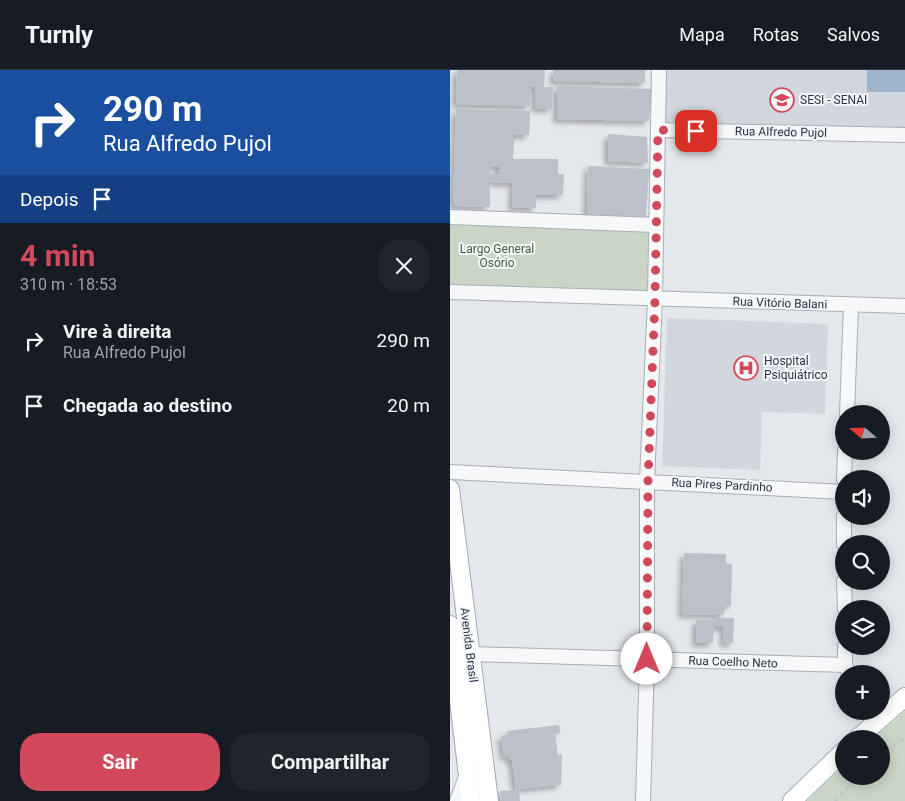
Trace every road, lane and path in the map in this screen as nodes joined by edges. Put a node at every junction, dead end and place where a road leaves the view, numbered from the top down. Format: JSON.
{"nodes":[{"id":1,"x":660,"y":70,"type":"edge"},
{"id":2,"x":658,"y":130,"type":"junction"},
{"id":3,"x":905,"y":135,"type":"edge"},
{"id":4,"x":450,"y":217,"type":"edge"},
{"id":5,"x":656,"y":225,"type":"junction"},
{"id":6,"x":450,"y":292,"type":"edge"},
{"id":7,"x":655,"y":299,"type":"junction"},
{"id":8,"x":851,"y":305,"type":"junction"},
{"id":9,"x":905,"y":306,"type":"edge"},
{"id":10,"x":847,"y":405,"type":"edge"},
{"id":11,"x":450,"y":472,"type":"edge"},
{"id":12,"x":648,"y":481,"type":"junction"},
{"id":13,"x":450,"y":489,"type":"edge"},
{"id":14,"x":835,"y":491,"type":"edge"},
{"id":15,"x":450,"y":625,"type":"edge"},
{"id":16,"x":470,"y":654,"type":"junction"},
{"id":17,"x":647,"y":659,"type":"junction"},
{"id":18,"x":835,"y":669,"type":"edge"},
{"id":19,"x":905,"y":697,"type":"edge"},
{"id":20,"x":890,"y":707,"type":"edge"},
{"id":21,"x":873,"y":720,"type":"edge"},
{"id":22,"x":456,"y":726,"type":"edge"},
{"id":23,"x":864,"y":730,"type":"edge"},
{"id":24,"x":905,"y":737,"type":"edge"},
{"id":25,"x":890,"y":749,"type":"edge"},
{"id":26,"x":835,"y":760,"type":"edge"},
{"id":27,"x":467,"y":774,"type":"junction"},
{"id":28,"x":850,"y":785,"type":"edge"},
{"id":29,"x":456,"y":801,"type":"edge"},
{"id":30,"x":471,"y":801,"type":"edge"},
{"id":31,"x":488,"y":801,"type":"edge"},
{"id":32,"x":644,"y":801,"type":"edge"},
{"id":33,"x":792,"y":801,"type":"edge"},
{"id":34,"x":835,"y":801,"type":"edge"}],
"edges":[{"from":1,"to":2,"type":"street"},
{"from":2,"to":3,"type":"street","name":"Rua Alfredo Pujol"},
{"from":2,"to":5,"type":"street"},
{"from":4,"to":5,"type":"street"},
{"from":5,"to":7,"type":"street"},
{"from":6,"to":7,"type":"street"},
{"from":7,"to":8,"type":"street","name":"Rua Vitório Balani"},
{"from":7,"to":12,"type":"street"},
{"from":8,"to":9,"type":"street","name":"Rua Vitório Balani"},
{"from":8,"to":10,"type":"street"},
{"from":11,"to":12,"type":"street","name":"Rua Pires Pardinho"},
{"from":12,"to":14,"type":"street","name":"Rua Pires Pardinho"},
{"from":12,"to":17,"type":"street"},
{"from":13,"to":16,"type":"main road","name":"Avenida Brasil"},
{"from":15,"to":22,"type":"main road","name":"Avenida Brasil"},
{"from":16,"to":17,"type":"street","name":"Rua Coelho Neto"},
{"from":16,"to":31,"type":"main road","name":"Avenida Brasil"},
{"from":17,"to":18,"type":"street","name":"Rua Coelho Neto"},
{"from":17,"to":32,"type":"street"},
{"from":19,"to":20,"type":"main road"},
{"from":21,"to":23,"type":"main road"},
{"from":22,"to":27,"type":"main road","name":"Avenida Brasil"},
{"from":24,"to":25,"type":"path"},
{"from":26,"to":33,"type":"main road"},
{"from":27,"to":29,"type":"street"},
{"from":27,"to":30,"type":"main road","name":"Avenida Brasil"},
{"from":28,"to":34,"type":"path"}]}
